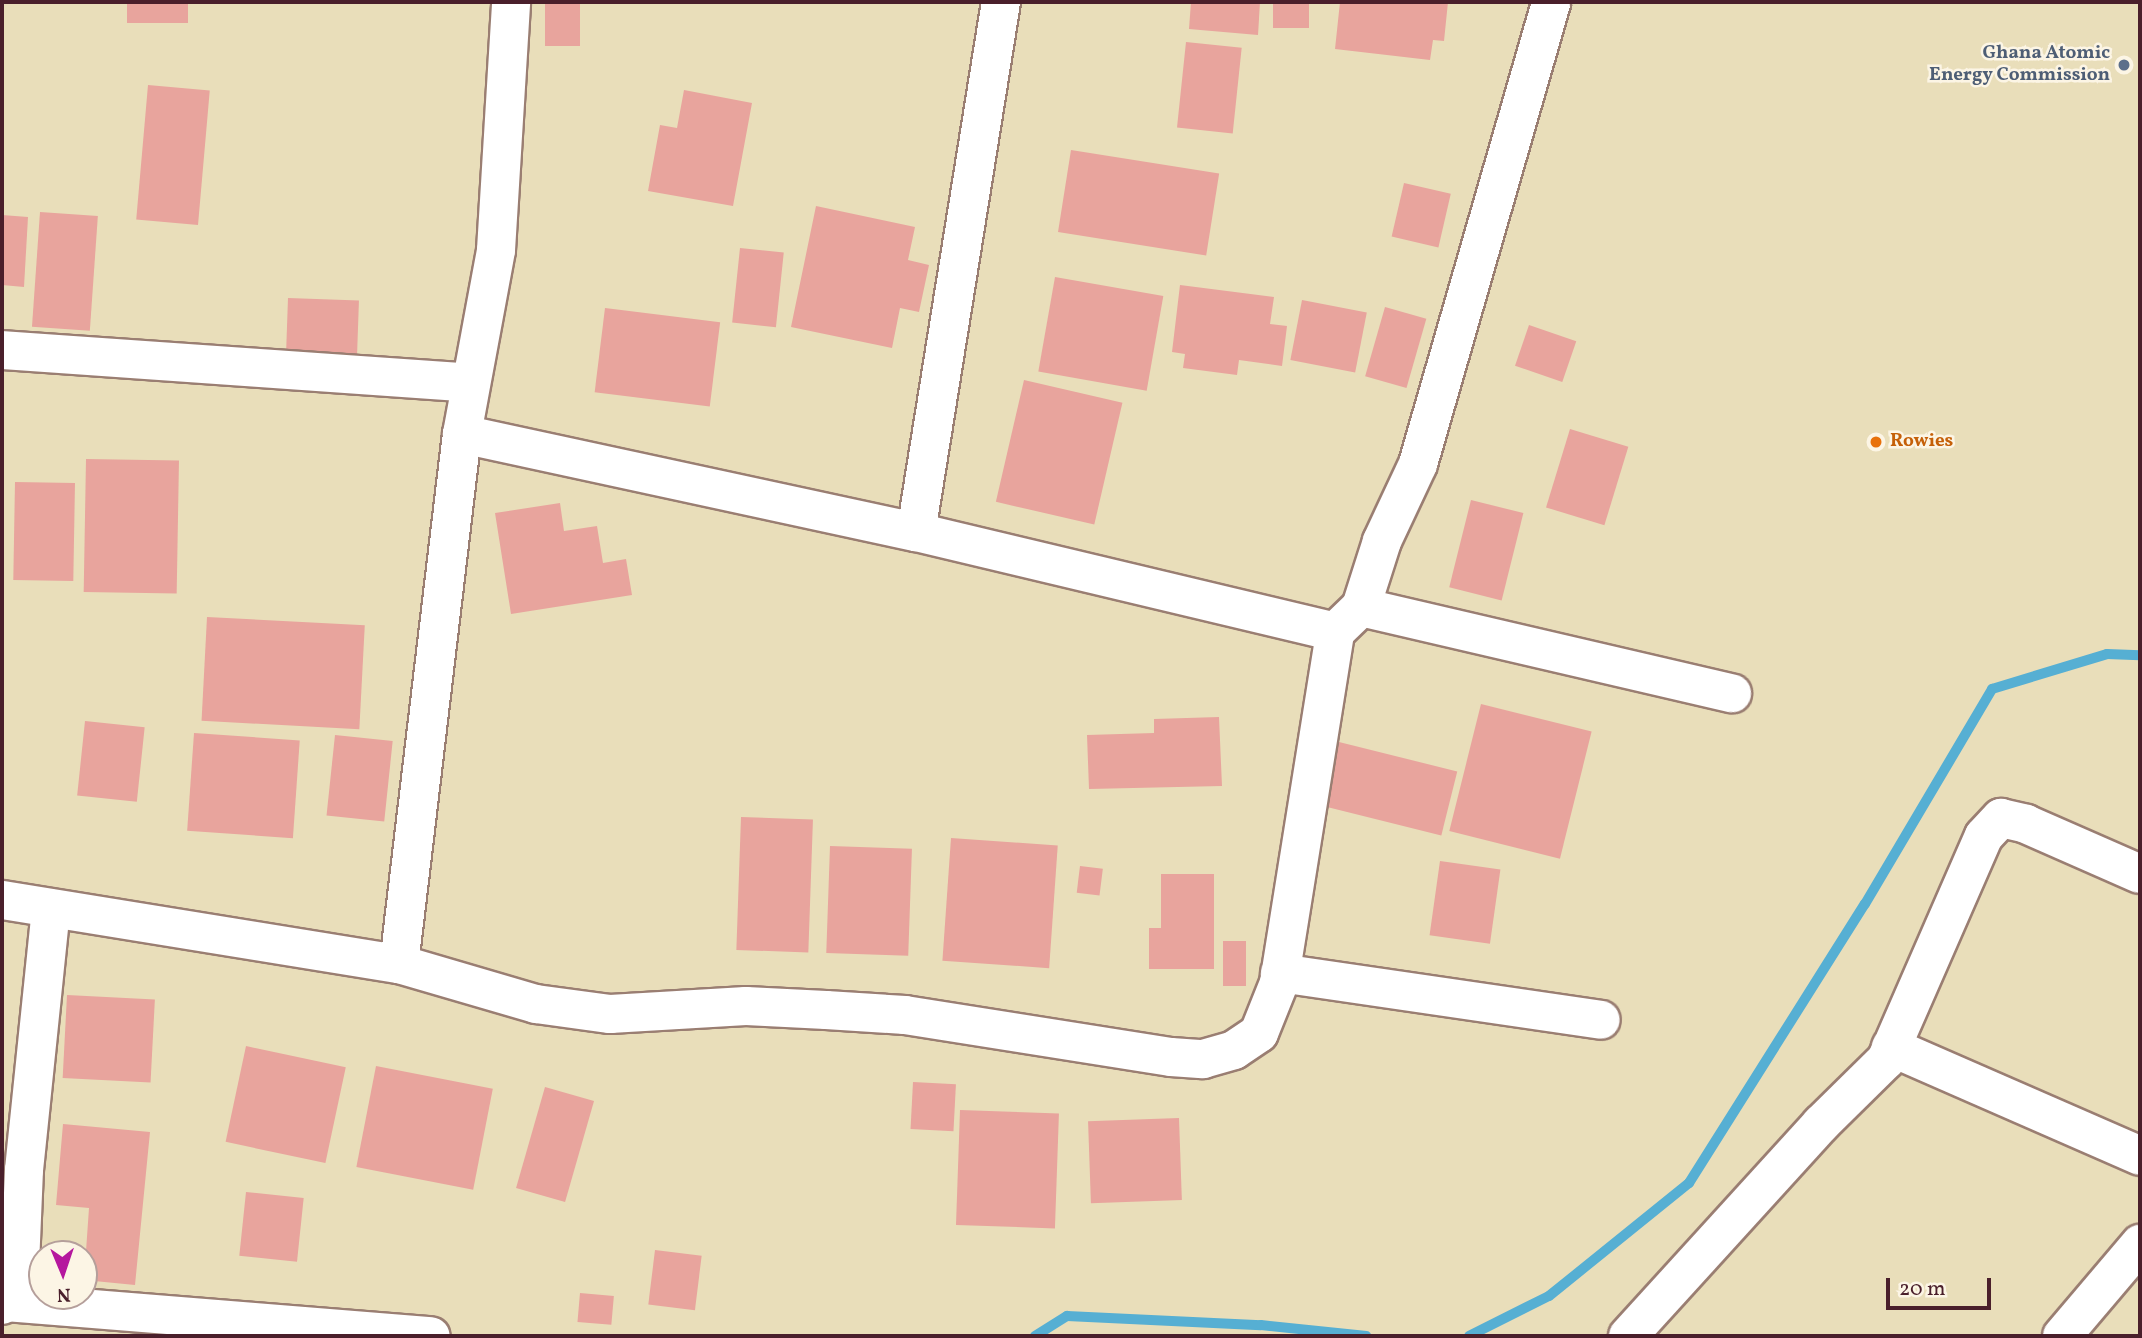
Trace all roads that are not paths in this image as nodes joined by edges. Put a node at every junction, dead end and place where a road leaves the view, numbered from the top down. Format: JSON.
{"nodes":[{"id":1,"x":511,"y":2,"type":"edge"},
{"id":2,"x":1001,"y":2,"type":"edge"},
{"id":3,"x":1551,"y":2,"type":"edge"},
{"id":4,"x":2,"y":350,"type":"edge"},
{"id":5,"x":470,"y":383,"type":"junction"},
{"id":6,"x":462,"y":434,"type":"junction"},
{"id":7,"x":916,"y":532,"type":"junction"},
{"id":8,"x":1348,"y":620,"type":"junction"},
{"id":9,"x":1732,"y":693,"type":"dead end"},
{"id":10,"x":2140,"y":874,"type":"edge"},
{"id":11,"x":2,"y":900,"type":"edge"},
{"id":12,"x":51,"y":908,"type":"junction"},
{"id":13,"x":399,"y":964,"type":"junction"},
{"id":14,"x":1280,"y":973,"type":"junction"},
{"id":15,"x":1601,"y":1020,"type":"dead end"},
{"id":16,"x":1891,"y":1047,"type":"junction"},
{"id":17,"x":2140,"y":1156,"type":"edge"},
{"id":18,"x":2140,"y":1244,"type":"edge"},
{"id":19,"x":4,"y":1304,"type":"edge"},
{"id":20,"x":431,"y":1336,"type":"edge"},
{"id":21,"x":1628,"y":1336,"type":"edge"},
{"id":22,"x":2062,"y":1336,"type":"edge"}],
"edges":[{"from":1,"to":5,"type":"street"},
{"from":2,"to":7,"type":"street"},
{"from":3,"to":8,"type":"street"},
{"from":4,"to":5,"type":"street"},
{"from":5,"to":6,"type":"street"},
{"from":6,"to":7,"type":"street"},
{"from":6,"to":13,"type":"street"},
{"from":7,"to":8,"type":"street"},
{"from":8,"to":9,"type":"street"},
{"from":8,"to":14,"type":"street"},
{"from":10,"to":16,"type":"street"},
{"from":11,"to":12,"type":"street"},
{"from":12,"to":13,"type":"street"},
{"from":12,"to":19,"type":"street"},
{"from":13,"to":14,"type":"street"},
{"from":14,"to":15,"type":"street"},
{"from":16,"to":17,"type":"street"},
{"from":16,"to":21,"type":"street"},
{"from":18,"to":22,"type":"street"},
{"from":19,"to":20,"type":"street"}]}
